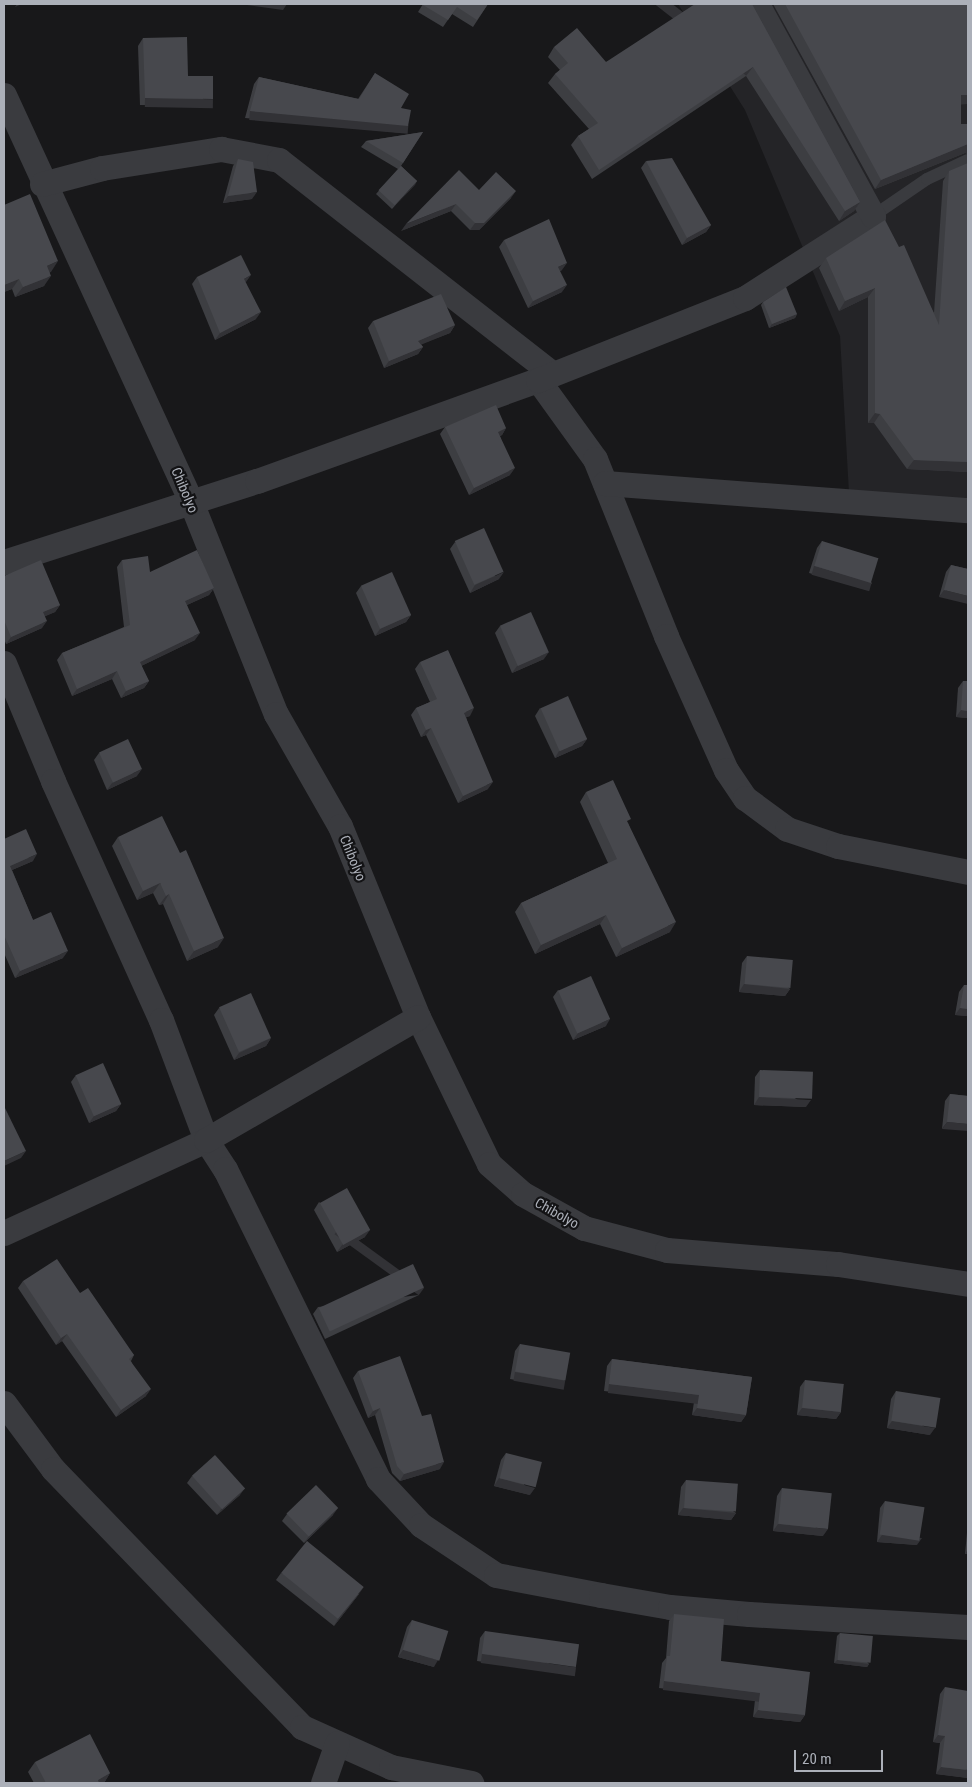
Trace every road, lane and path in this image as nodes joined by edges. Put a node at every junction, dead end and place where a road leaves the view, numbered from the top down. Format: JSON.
{"nodes":[{"id":1,"x":756,"y":4,"type":"edge"},
{"id":2,"x":4,"y":95,"type":"edge"},
{"id":3,"x":968,"y":160,"type":"edge"},
{"id":4,"x":42,"y":184,"type":"junction"},
{"id":5,"x":873,"y":216,"type":"junction"},
{"id":6,"x":545,"y":376,"type":"junction"},
{"id":7,"x":604,"y":483,"type":"junction"},
{"id":8,"x":191,"y":502,"type":"junction"},
{"id":9,"x":968,"y":510,"type":"edge"},
{"id":10,"x":4,"y":562,"type":"edge"},
{"id":11,"x":4,"y":664,"type":"edge"},
{"id":12,"x":968,"y":872,"type":"edge"},
{"id":13,"x":418,"y":1017,"type":"junction"},
{"id":14,"x":206,"y":1140,"type":"junction"},
{"id":15,"x":4,"y":1233,"type":"edge"},
{"id":16,"x":968,"y":1284,"type":"edge"},
{"id":17,"x":4,"y":1403,"type":"edge"},
{"id":18,"x":968,"y":1627,"type":"edge"},
{"id":19,"x":337,"y":1743,"type":"junction"},
{"id":20,"x":323,"y":1783,"type":"edge"},
{"id":21,"x":471,"y":1783,"type":"edge"}],
"edges":[{"from":1,"to":5,"type":"street"},
{"from":2,"to":4,"type":"street","name":"Chibolyo"},
{"from":3,"to":5,"type":"lane"},
{"from":4,"to":6,"type":"street"},
{"from":4,"to":8,"type":"street","name":"Chibolyo"},
{"from":5,"to":6,"type":"street"},
{"from":6,"to":7,"type":"street"},
{"from":6,"to":8,"type":"street"},
{"from":7,"to":9,"type":"street"},
{"from":7,"to":12,"type":"street"},
{"from":8,"to":10,"type":"street"},
{"from":8,"to":13,"type":"street","name":"Chibolyo"},
{"from":11,"to":14,"type":"street"},
{"from":13,"to":14,"type":"street"},
{"from":13,"to":16,"type":"street","name":"Chibolyo"},
{"from":14,"to":15,"type":"street"},
{"from":14,"to":18,"type":"street"},
{"from":17,"to":19,"type":"street"},
{"from":19,"to":20,"type":"street"},
{"from":19,"to":21,"type":"street"}]}
